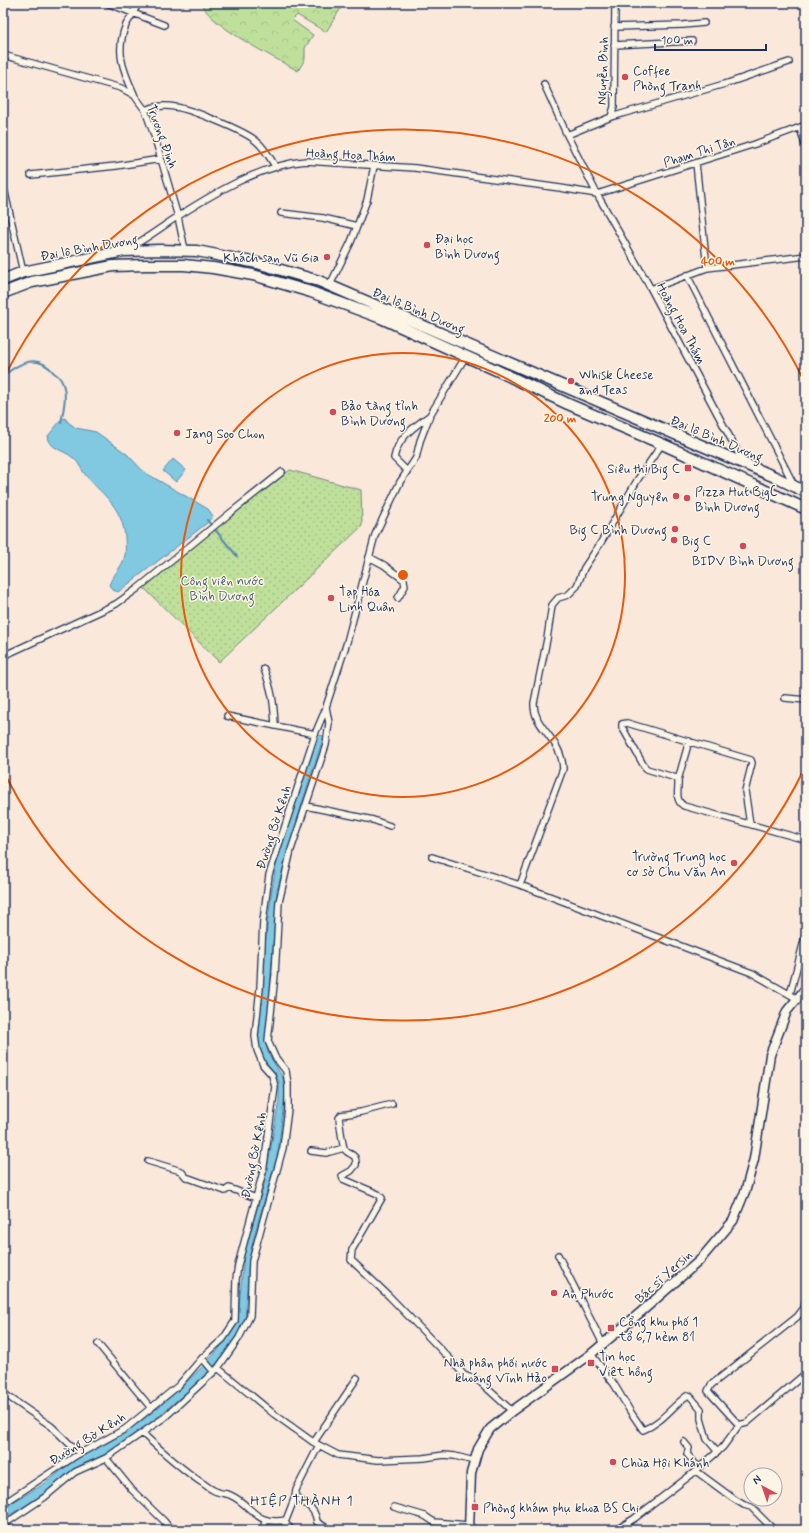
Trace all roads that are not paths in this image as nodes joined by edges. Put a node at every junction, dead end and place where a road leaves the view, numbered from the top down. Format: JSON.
{"nodes":[{"id":1,"x":107,"y":3,"type":"edge"},
{"id":2,"x":138,"y":3,"type":"edge"},
{"id":3,"x":615,"y":3,"type":"edge"},
{"id":4,"x":133,"y":14,"type":"junction"},
{"id":5,"x":704,"y":23,"type":"dead end"},
{"id":6,"x":164,"y":25,"type":"dead end"},
{"id":7,"x":614,"y":27,"type":"junction"},
{"id":8,"x":692,"y":41,"type":"dead end"},
{"id":9,"x":614,"y":45,"type":"junction"},
{"id":10,"x":3,"y":55,"type":"edge"},
{"id":11,"x":789,"y":62,"type":"dead end"},
{"id":12,"x":544,"y":84,"type":"dead end"},
{"id":13,"x":134,"y":95,"type":"junction"},
{"id":14,"x":145,"y":110,"type":"junction"},
{"id":15,"x":611,"y":117,"type":"junction"},
{"id":16,"x":806,"y":125,"type":"edge"},
{"id":17,"x":800,"y":128,"type":"junction"},
{"id":18,"x":567,"y":135,"type":"junction"},
{"id":19,"x":806,"y":148,"type":"edge"},
{"id":20,"x":161,"y":158,"type":"junction"},
{"id":21,"x":696,"y":163,"type":"junction"},
{"id":22,"x":274,"y":166,"type":"junction"},
{"id":23,"x":374,"y":166,"type":"junction"},
{"id":24,"x":31,"y":175,"type":"dead end"},
{"id":25,"x":3,"y":184,"type":"edge"},
{"id":26,"x":597,"y":194,"type":"junction"},
{"id":27,"x":281,"y":213,"type":"dead end"},
{"id":28,"x":178,"y":217,"type":"junction"},
{"id":29,"x":357,"y":226,"type":"junction"},
{"id":30,"x":185,"y":250,"type":"junction"},
{"id":31,"x":124,"y":251,"type":"junction"},
{"id":32,"x":806,"y":256,"type":"edge"},
{"id":33,"x":184,"y":265,"type":"junction"},
{"id":34,"x":707,"y":268,"type":"junction"},
{"id":35,"x":23,"y":272,"type":"junction"},
{"id":36,"x":687,"y":275,"type":"junction"},
{"id":37,"x":3,"y":280,"type":"edge"},
{"id":38,"x":330,"y":285,"type":"junction"},
{"id":39,"x":651,"y":289,"type":"junction"},
{"id":40,"x":3,"y":293,"type":"edge"},
{"id":41,"x":466,"y":356,"type":"junction"},
{"id":42,"x":430,"y":415,"type":"junction"},
{"id":43,"x":662,"y":444,"type":"junction"},
{"id":44,"x":744,"y":464,"type":"junction"},
{"id":45,"x":407,"y":471,"type":"junction"},
{"id":46,"x":282,"y":472,"type":"dead end"},
{"id":47,"x":752,"y":485,"type":"junction"},
{"id":48,"x":796,"y":487,"type":"junction"},
{"id":49,"x":806,"y":492,"type":"edge"},
{"id":50,"x":806,"y":509,"type":"edge"},
{"id":51,"x":806,"y":515,"type":"edge"},
{"id":52,"x":369,"y":557,"type":"junction"},
{"id":53,"x":398,"y":598,"type":"dead end"},
{"id":54,"x":3,"y":656,"type":"edge"},
{"id":55,"x":264,"y":669,"type":"dead end"},
{"id":56,"x":785,"y":698,"type":"dead end"},
{"id":57,"x":806,"y":700,"type":"edge"},
{"id":58,"x":326,"y":707,"type":"junction"},
{"id":59,"x":227,"y":716,"type":"dead end"},
{"id":60,"x":275,"y":726,"type":"junction"},
{"id":61,"x":315,"y":734,"type":"junction"},
{"id":62,"x":689,"y":741,"type":"junction"},
{"id":63,"x":678,"y":780,"type":"junction"},
{"id":64,"x":306,"y":806,"type":"junction"},
{"id":65,"x":750,"y":824,"type":"junction"},
{"id":66,"x":390,"y":826,"type":"dead end"},
{"id":67,"x":806,"y":840,"type":"edge"},
{"id":68,"x":432,"y":857,"type":"dead end"},
{"id":69,"x":520,"y":885,"type":"junction"},
{"id":70,"x":806,"y":935,"type":"edge"},
{"id":71,"x":806,"y":988,"type":"edge"},
{"id":72,"x":793,"y":996,"type":"junction"},
{"id":73,"x":392,"y":1104,"type":"dead end"},
{"id":74,"x":344,"y":1148,"type":"junction"},
{"id":75,"x":311,"y":1151,"type":"dead end"},
{"id":76,"x":148,"y":1160,"type":"dead end"},
{"id":77,"x":256,"y":1198,"type":"junction"},
{"id":78,"x":558,"y":1255,"type":"dead end"},
{"id":79,"x":806,"y":1298,"type":"edge"},
{"id":80,"x":98,"y":1344,"type":"dead end"},
{"id":81,"x":603,"y":1344,"type":"junction"},
{"id":82,"x":591,"y":1354,"type":"junction"},
{"id":83,"x":203,"y":1359,"type":"junction"},
{"id":84,"x":215,"y":1370,"type":"junction"},
{"id":85,"x":806,"y":1373,"type":"edge"},
{"id":86,"x":356,"y":1378,"type":"dead end"},
{"id":87,"x":3,"y":1393,"type":"edge"},
{"id":88,"x":151,"y":1408,"type":"junction"},
{"id":89,"x":512,"y":1411,"type":"junction"},
{"id":90,"x":740,"y":1425,"type":"junction"},
{"id":91,"x":142,"y":1433,"type":"junction"},
{"id":92,"x":684,"y":1442,"type":"dead end"},
{"id":93,"x":316,"y":1444,"type":"junction"},
{"id":94,"x":718,"y":1452,"type":"junction"},
{"id":95,"x":80,"y":1453,"type":"junction"},
{"id":96,"x":106,"y":1458,"type":"junction"},
{"id":97,"x":474,"y":1461,"type":"junction"},
{"id":98,"x":697,"y":1470,"type":"junction"},
{"id":99,"x":295,"y":1497,"type":"junction"},
{"id":100,"x":3,"y":1504,"type":"edge"},
{"id":101,"x":394,"y":1507,"type":"dead end"},
{"id":102,"x":266,"y":1520,"type":"junction"},
{"id":103,"x":283,"y":1520,"type":"junction"},
{"id":104,"x":3,"y":1525,"type":"edge"},
{"id":105,"x":469,"y":1527,"type":"edge"},
{"id":106,"x":171,"y":1530,"type":"edge"},
{"id":107,"x":262,"y":1530,"type":"edge"},
{"id":108,"x":292,"y":1530,"type":"edge"},
{"id":109,"x":330,"y":1530,"type":"edge"},
{"id":110,"x":616,"y":1530,"type":"edge"},
{"id":111,"x":774,"y":1530,"type":"edge"}],
"edges":[{"from":1,"to":4,"type":"street"},
{"from":2,"to":4,"type":"street"},
{"from":3,"to":7,"type":"street","name":"Nguyễn Bình"},
{"from":4,"to":6,"type":"street"},
{"from":4,"to":13,"type":"street"},
{"from":5,"to":7,"type":"street"},
{"from":7,"to":9,"type":"street","name":"Nguyễn Bình"},
{"from":8,"to":9,"type":"street"},
{"from":9,"to":15,"type":"street","name":"Nguyễn Bình"},
{"from":10,"to":13,"type":"street","name":"Trương Định"},
{"from":11,"to":15,"type":"street"},
{"from":12,"to":18,"type":"street","name":"Hoàng Hoa Thám"},
{"from":13,"to":14,"type":"street","name":"Trương Định"},
{"from":14,"to":20,"type":"street","name":"Trương Định"},
{"from":14,"to":22,"type":"street"},
{"from":15,"to":18,"type":"street","name":"Nguyễn Bình"},
{"from":16,"to":17,"type":"street","name":"Phạm Thị Tân"},
{"from":17,"to":19,"type":"street"},
{"from":17,"to":21,"type":"street","name":"Phạm Thị Tân"},
{"from":18,"to":26,"type":"street","name":"Hoàng Hoa Thám"},
{"from":20,"to":24,"type":"street"},
{"from":20,"to":28,"type":"street","name":"Trương Định"},
{"from":21,"to":26,"type":"street","name":"Phạm Thị Tân"},
{"from":21,"to":34,"type":"street"},
{"from":22,"to":23,"type":"street","name":"Hoàng Hoa Thám"},
{"from":22,"to":28,"type":"street","name":"Hoàng Hoa Thám"},
{"from":23,"to":26,"type":"street","name":"Hoàng Hoa Thám"},
{"from":23,"to":29,"type":"street"},
{"from":25,"to":35,"type":"street"},
{"from":26,"to":39,"type":"street","name":"Hoàng Hoa Thám"},
{"from":27,"to":29,"type":"street"},
{"from":28,"to":30,"type":"street","name":"Trương Định"},
{"from":28,"to":31,"type":"street","name":"Hoàng Hoa Thám"},
{"from":29,"to":38,"type":"street"},
{"from":30,"to":31,"type":"highway","name":"Đại lộ Bình Dương"},
{"from":30,"to":33,"type":"highway"},
{"from":30,"to":38,"type":"highway","name":"Đại lộ Bình Dương"},
{"from":31,"to":35,"type":"highway","name":"Đại lộ Bình Dương"},
{"from":32,"to":34,"type":"street"},
{"from":33,"to":40,"type":"highway","name":"Đại lộ Bình Dương"},
{"from":33,"to":41,"type":"highway","name":"Đại lộ Bình Dương"},
{"from":34,"to":36,"type":"street"},
{"from":35,"to":37,"type":"highway","name":"Đại lộ Bình Dương"},
{"from":36,"to":39,"type":"street"},
{"from":36,"to":48,"type":"street"},
{"from":38,"to":44,"type":"highway","name":"Đại lộ Bình Dương"},
{"from":39,"to":44,"type":"street","name":"Hoàng Hoa Thám"},
{"from":41,"to":42,"type":"street"},
{"from":41,"to":43,"type":"highway","name":"Đại lộ Bình Dương"},
{"from":42,"to":45,"type":"street","name":"Đường Bờ Kênh"},
{"from":42,"to":45,"type":"street"},
{"from":43,"to":47,"type":"highway","name":"Đại lộ Bình Dương"},
{"from":43,"to":69,"type":"street"},
{"from":44,"to":48,"type":"highway","name":"Đại lộ Bình Dương"},
{"from":45,"to":52,"type":"street","name":"Đường Bờ Kênh"},
{"from":46,"to":54,"type":"street"},
{"from":47,"to":50,"type":"highway","name":"Đại lộ Bình Dương"},
{"from":47,"to":51,"type":"highway","name":"Đại lộ Bình Dương"},
{"from":48,"to":49,"type":"highway","name":"Đại lộ Bình Dương"},
{"from":52,"to":53,"type":"street"},
{"from":52,"to":58,"type":"street","name":"Đường Bờ Kênh"},
{"from":55,"to":60,"type":"street"},
{"from":56,"to":57,"type":"street"},
{"from":58,"to":61,"type":"street","name":"Đường Bờ Kênh"},
{"from":58,"to":64,"type":"street"},
{"from":59,"to":60,"type":"street"},
{"from":60,"to":61,"type":"street"},
{"from":61,"to":77,"type":"street","name":"Đường Bờ Kênh"},
{"from":62,"to":63,"type":"street"},
{"from":62,"to":63,"type":"street"},
{"from":62,"to":65,"type":"street"},
{"from":63,"to":65,"type":"street"},
{"from":64,"to":66,"type":"street"},
{"from":64,"to":84,"type":"street"},
{"from":65,"to":67,"type":"street"},
{"from":68,"to":69,"type":"street"},
{"from":69,"to":72,"type":"street"},
{"from":70,"to":72,"type":"street"},
{"from":71,"to":72,"type":"main road","name":"Bác sĩ Yersin"},
{"from":72,"to":81,"type":"main road","name":"Bác sĩ Yersin"},
{"from":73,"to":74,"type":"street"},
{"from":74,"to":75,"type":"street"},
{"from":74,"to":89,"type":"street"},
{"from":76,"to":77,"type":"street"},
{"from":77,"to":83,"type":"street","name":"Đường Bờ Kênh"},
{"from":78,"to":81,"type":"street"},
{"from":79,"to":90,"type":"street"},
{"from":80,"to":88,"type":"street"},
{"from":81,"to":82,"type":"main road","name":"Bác sĩ Yersin"},
{"from":82,"to":89,"type":"main road","name":"Bác sĩ Yersin"},
{"from":82,"to":94,"type":"street"},
{"from":83,"to":84,"type":"street"},
{"from":83,"to":88,"type":"street","name":"Đường Bờ Kênh"},
{"from":84,"to":91,"type":"street"},
{"from":84,"to":93,"type":"street"},
{"from":85,"to":90,"type":"street"},
{"from":86,"to":93,"type":"street"},
{"from":87,"to":95,"type":"street"},
{"from":88,"to":95,"type":"street","name":"Đường Bờ Kênh"},
{"from":89,"to":97,"type":"main road","name":"Bác sĩ Yersin"},
{"from":90,"to":94,"type":"street"},
{"from":91,"to":96,"type":"street"},
{"from":91,"to":102,"type":"street"},
{"from":92,"to":98,"type":"street"},
{"from":93,"to":97,"type":"street"},
{"from":93,"to":99,"type":"street"},
{"from":94,"to":98,"type":"street"},
{"from":95,"to":100,"type":"street","name":"Đường Bờ Kênh"},
{"from":96,"to":104,"type":"street"},
{"from":96,"to":106,"type":"street"},
{"from":97,"to":105,"type":"main road","name":"Bác sĩ Yersin"},
{"from":98,"to":110,"type":"street"},
{"from":98,"to":111,"type":"street"},
{"from":99,"to":103,"type":"street"},
{"from":99,"to":109,"type":"street"},
{"from":101,"to":105,"type":"street"},
{"from":102,"to":103,"type":"street"},
{"from":102,"to":107,"type":"street"},
{"from":103,"to":108,"type":"street"}]}
